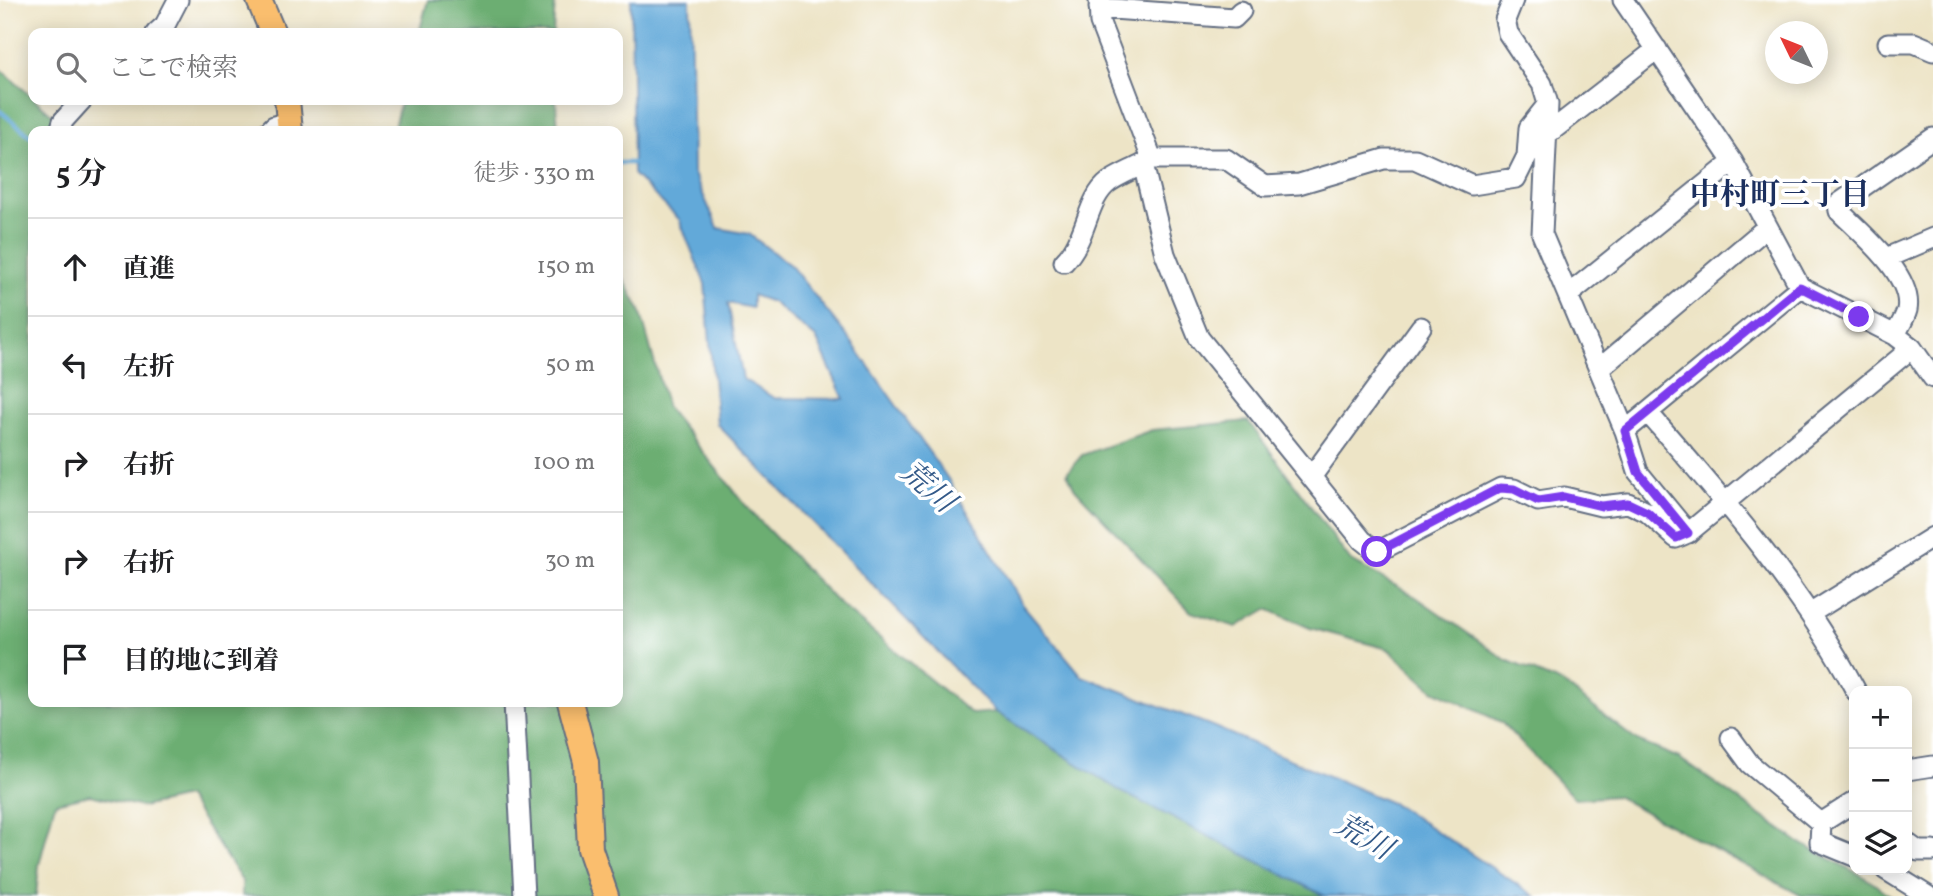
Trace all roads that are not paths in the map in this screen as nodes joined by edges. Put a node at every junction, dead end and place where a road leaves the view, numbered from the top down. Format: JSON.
{"nodes":[{"id":1,"x":178,"y":0,"type":"edge"},
{"id":2,"x":259,"y":0,"type":"edge"},
{"id":3,"x":1513,"y":0,"type":"edge"},
{"id":4,"x":1623,"y":0,"type":"edge"},
{"id":5,"x":1099,"y":4,"type":"edge"},
{"id":6,"x":1241,"y":11,"type":"dead end"},
{"id":7,"x":162,"y":28,"type":"edge"},
{"id":8,"x":271,"y":28,"type":"edge"},
{"id":9,"x":1888,"y":43,"type":"dead end"},
{"id":10,"x":1657,"y":49,"type":"junction"},
{"id":11,"x":1933,"y":51,"type":"edge"},
{"id":12,"x":1548,"y":104,"type":"junction"},
{"id":13,"x":77,"y":105,"type":"edge"},
{"id":14,"x":62,"y":126,"type":"edge"},
{"id":15,"x":1545,"y":136,"type":"junction"},
{"id":16,"x":1933,"y":138,"type":"edge"},
{"id":17,"x":1148,"y":161,"type":"junction"},
{"id":18,"x":1733,"y":162,"type":"junction"},
{"id":19,"x":1766,"y":228,"type":"junction"},
{"id":20,"x":1933,"y":238,"type":"edge"},
{"id":21,"x":1885,"y":258,"type":"junction"},
{"id":22,"x":1064,"y":262,"type":"dead end"},
{"id":23,"x":1800,"y":287,"type":"junction"},
{"id":24,"x":1568,"y":295,"type":"junction"},
{"id":25,"x":1421,"y":327,"type":"dead end"},
{"id":26,"x":1895,"y":335,"type":"junction"},
{"id":27,"x":1912,"y":348,"type":"junction"},
{"id":28,"x":1598,"y":369,"type":"junction"},
{"id":29,"x":1933,"y":379,"type":"edge"},
{"id":30,"x":1649,"y":414,"type":"junction"},
{"id":31,"x":1625,"y":431,"type":"junction"},
{"id":32,"x":1312,"y":475,"type":"junction"},
{"id":33,"x":1726,"y":502,"type":"junction"},
{"id":34,"x":1688,"y":533,"type":"junction"},
{"id":35,"x":1933,"y":538,"type":"edge"},
{"id":36,"x":1811,"y":613,"type":"junction"},
{"id":37,"x":1853,"y":686,"type":"edge"},
{"id":38,"x":514,"y":707,"type":"edge"},
{"id":39,"x":571,"y":707,"type":"edge"},
{"id":40,"x":1731,"y":738,"type":"dead end"},
{"id":41,"x":1933,"y":766,"type":"edge"},
{"id":42,"x":1912,"y":769,"type":"edge"},
{"id":43,"x":1849,"y":806,"type":"edge"},
{"id":44,"x":1821,"y":823,"type":"junction"},
{"id":45,"x":1912,"y":846,"type":"edge"},
{"id":46,"x":1933,"y":851,"type":"edge"},
{"id":47,"x":1849,"y":854,"type":"edge"},
{"id":48,"x":1894,"y":875,"type":"edge"},
{"id":49,"x":524,"y":896,"type":"edge"},
{"id":50,"x":606,"y":896,"type":"edge"},
{"id":51,"x":1928,"y":896,"type":"edge"}],
"edges":[{"from":1,"to":7,"type":"street"},
{"from":2,"to":8,"type":"main road"},
{"from":3,"to":12,"type":"street"},
{"from":4,"to":10,"type":"street"},
{"from":5,"to":6,"type":"street"},
{"from":5,"to":17,"type":"street"},
{"from":9,"to":11,"type":"street"},
{"from":10,"to":15,"type":"street"},
{"from":10,"to":18,"type":"street"},
{"from":12,"to":15,"type":"street"},
{"from":12,"to":17,"type":"street"},
{"from":13,"to":14,"type":"street"},
{"from":15,"to":24,"type":"street"},
{"from":16,"to":21,"type":"street"},
{"from":17,"to":22,"type":"street"},
{"from":17,"to":32,"type":"street"},
{"from":18,"to":19,"type":"street"},
{"from":18,"to":24,"type":"street"},
{"from":19,"to":23,"type":"street"},
{"from":19,"to":28,"type":"street"},
{"from":20,"to":21,"type":"street"},
{"from":21,"to":26,"type":"street"},
{"from":23,"to":26,"type":"street"},
{"from":23,"to":30,"type":"street"},
{"from":24,"to":28,"type":"street"},
{"from":25,"to":32,"type":"street"},
{"from":26,"to":27,"type":"street"},
{"from":27,"to":29,"type":"street"},
{"from":27,"to":33,"type":"street"},
{"from":28,"to":31,"type":"street"},
{"from":30,"to":31,"type":"street"},
{"from":30,"to":33,"type":"street"},
{"from":31,"to":34,"type":"street"},
{"from":32,"to":34,"type":"street"},
{"from":33,"to":34,"type":"street"},
{"from":33,"to":36,"type":"street"},
{"from":35,"to":36,"type":"street"},
{"from":36,"to":37,"type":"street"},
{"from":38,"to":49,"type":"street"},
{"from":39,"to":50,"type":"main road"},
{"from":40,"to":44,"type":"street"},
{"from":41,"to":42,"type":"street"},
{"from":43,"to":44,"type":"street"},
{"from":44,"to":47,"type":"street"},
{"from":45,"to":46,"type":"street"},
{"from":48,"to":51,"type":"street"}]}
